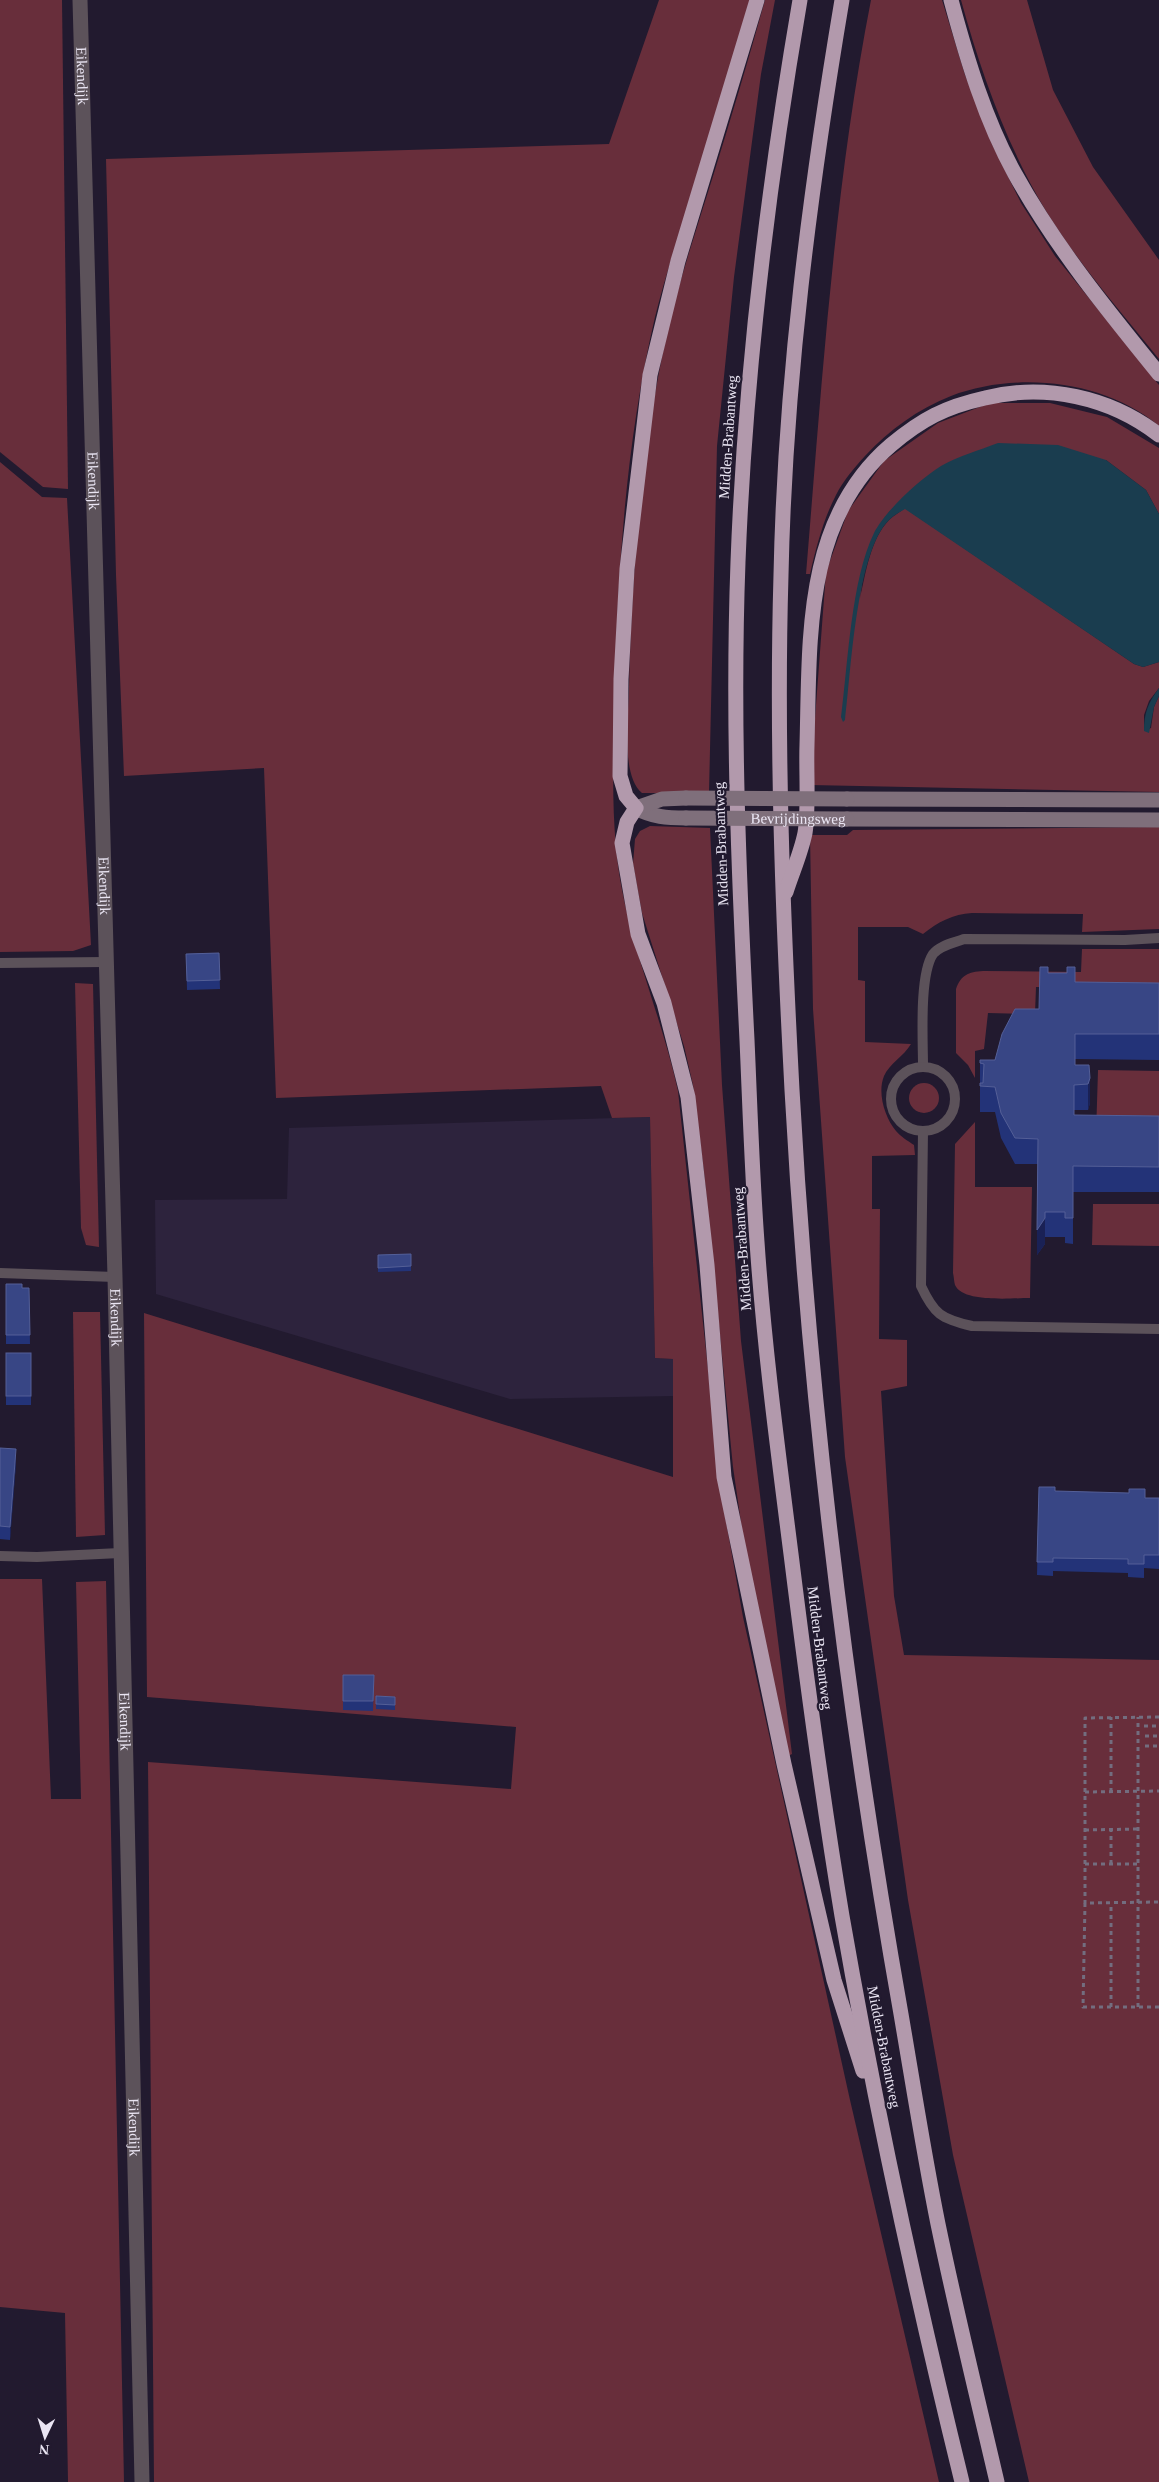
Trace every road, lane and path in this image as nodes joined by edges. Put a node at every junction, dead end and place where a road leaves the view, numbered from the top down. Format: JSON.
{"nodes":[{"id":1,"x":80,"y":0,"type":"edge"},
{"id":2,"x":757,"y":0,"type":"edge"},
{"id":3,"x":800,"y":0,"type":"edge"},
{"id":4,"x":842,"y":0,"type":"edge"},
{"id":5,"x":951,"y":0,"type":"edge"},
{"id":6,"x":1159,"y":374,"type":"edge"},
{"id":7,"x":1159,"y":435,"type":"edge"},
{"id":8,"x":1159,"y":800,"type":"edge"},
{"id":9,"x":636,"y":808,"type":"junction"},
{"id":10,"x":1159,"y":820,"type":"edge"},
{"id":11,"x":782,"y":905,"type":"junction"},
{"id":12,"x":1159,"y":938,"type":"edge"},
{"id":13,"x":106,"y":962,"type":"junction"},
{"id":14,"x":0,"y":963,"type":"edge"},
{"id":15,"x":923,"y":1066,"type":"junction"},
{"id":16,"x":923,"y":1131,"type":"junction"},
{"id":17,"x":0,"y":1273,"type":"edge"},
{"id":18,"x":115,"y":1278,"type":"junction"},
{"id":19,"x":1159,"y":1328,"type":"edge"},
{"id":20,"x":120,"y":1553,"type":"junction"},
{"id":21,"x":0,"y":1556,"type":"edge"},
{"id":22,"x":1112,"y":1717,"type":"junction"},
{"id":23,"x":1138,"y":1717,"type":"junction"},
{"id":24,"x":1159,"y":1717,"type":"edge"},
{"id":25,"x":1144,"y":1726,"type":"dead end"},
{"id":26,"x":1159,"y":1726,"type":"edge"},
{"id":27,"x":1145,"y":1736,"type":"dead end"},
{"id":28,"x":1159,"y":1736,"type":"edge"},
{"id":29,"x":1145,"y":1746,"type":"dead end"},
{"id":30,"x":1159,"y":1746,"type":"edge"},
{"id":31,"x":1085,"y":1792,"type":"junction"},
{"id":32,"x":1111,"y":1792,"type":"junction"},
{"id":33,"x":1137,"y":1792,"type":"junction"},
{"id":34,"x":1159,"y":1792,"type":"edge"},
{"id":35,"x":1138,"y":1829,"type":"junction"},
{"id":36,"x":1085,"y":1830,"type":"junction"},
{"id":37,"x":1111,"y":1830,"type":"junction"},
{"id":38,"x":1085,"y":1864,"type":"junction"},
{"id":39,"x":1111,"y":1864,"type":"junction"},
{"id":40,"x":1137,"y":1864,"type":"junction"},
{"id":41,"x":1137,"y":1902,"type":"junction"},
{"id":42,"x":1159,"y":1902,"type":"edge"},
{"id":43,"x":1085,"y":1903,"type":"junction"},
{"id":44,"x":1111,"y":1903,"type":"junction"},
{"id":45,"x":1111,"y":2007,"type":"junction"},
{"id":46,"x":1138,"y":2007,"type":"junction"},
{"id":47,"x":1159,"y":2008,"type":"edge"},
{"id":48,"x":884,"y":2137,"type":"junction"},
{"id":49,"x":142,"y":2482,"type":"edge"},
{"id":50,"x":962,"y":2482,"type":"edge"},
{"id":51,"x":997,"y":2482,"type":"edge"}],
"edges":[{"from":1,"to":13,"type":"street","name":"Eikendijk"},
{"from":2,"to":9,"type":"highway"},
{"from":3,"to":48,"type":"highway","name":"Midden-Brabantweg"},
{"from":4,"to":11,"type":"highway","name":"Midden-Brabantweg"},
{"from":5,"to":6,"type":"highway"},
{"from":7,"to":11,"type":"highway"},
{"from":8,"to":9,"type":"main road","name":"Bevrijdingsweg","bridge":true},
{"from":9,"to":10,"type":"main road","name":"Bevrijdingsweg","bridge":true},
{"from":9,"to":48,"type":"highway"},
{"from":11,"to":51,"type":"highway","name":"Midden-Brabantweg"},
{"from":12,"to":15,"type":"lane"},
{"from":13,"to":14,"type":"lane"},
{"from":13,"to":18,"type":"street","name":"Eikendijk"},
{"from":15,"to":16,"type":"lane"},
{"from":15,"to":16,"type":"lane"},
{"from":16,"to":19,"type":"lane"},
{"from":17,"to":18,"type":"lane"},
{"from":18,"to":20,"type":"street","name":"Eikendijk"},
{"from":20,"to":21,"type":"lane"},
{"from":20,"to":49,"type":"street","name":"Eikendijk"},
{"from":22,"to":23,"type":"path"},
{"from":22,"to":31,"type":"path"},
{"from":22,"to":32,"type":"path"},
{"from":23,"to":24,"type":"path"},
{"from":23,"to":33,"type":"path"},
{"from":25,"to":26,"type":"path"},
{"from":27,"to":28,"type":"path"},
{"from":29,"to":30,"type":"path"},
{"from":31,"to":32,"type":"path"},
{"from":31,"to":36,"type":"path"},
{"from":32,"to":33,"type":"path"},
{"from":33,"to":34,"type":"path"},
{"from":33,"to":35,"type":"path"},
{"from":35,"to":37,"type":"path"},
{"from":35,"to":40,"type":"path"},
{"from":36,"to":37,"type":"path"},
{"from":36,"to":38,"type":"path"},
{"from":37,"to":39,"type":"path"},
{"from":38,"to":39,"type":"path"},
{"from":38,"to":43,"type":"path"},
{"from":39,"to":40,"type":"path"},
{"from":40,"to":41,"type":"path"},
{"from":41,"to":42,"type":"path"},
{"from":41,"to":44,"type":"path"},
{"from":41,"to":46,"type":"path"},
{"from":43,"to":44,"type":"path"},
{"from":43,"to":45,"type":"path"},
{"from":44,"to":45,"type":"path"},
{"from":45,"to":46,"type":"path"},
{"from":46,"to":47,"type":"path"},
{"from":48,"to":50,"type":"highway","name":"Midden-Brabantweg"}]}
